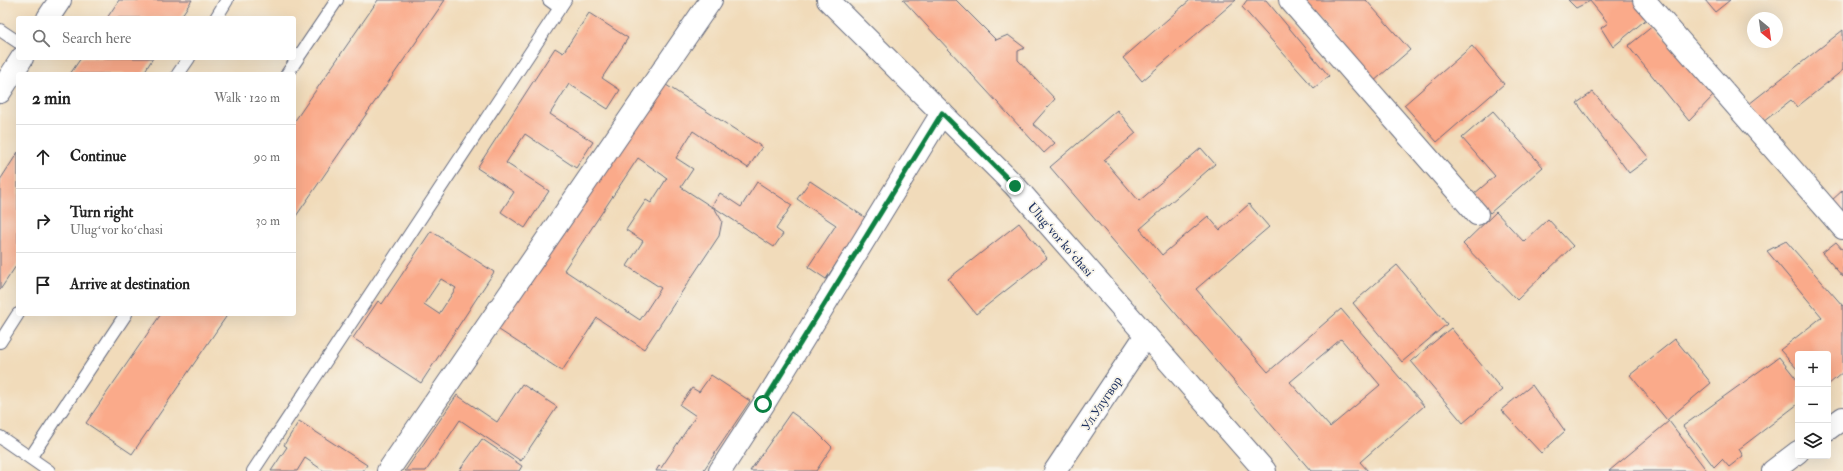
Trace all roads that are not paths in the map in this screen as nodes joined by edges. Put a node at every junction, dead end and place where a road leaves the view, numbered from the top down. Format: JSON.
{"nodes":[{"id":1,"x":60,"y":0,"type":"edge"},
{"id":2,"x":228,"y":0,"type":"edge"},
{"id":3,"x":337,"y":0,"type":"edge"},
{"id":4,"x":549,"y":0,"type":"edge"},
{"id":5,"x":712,"y":0,"type":"edge"},
{"id":6,"x":828,"y":0,"type":"edge"},
{"id":7,"x":1290,"y":0,"type":"edge"},
{"id":8,"x":1644,"y":0,"type":"edge"},
{"id":9,"x":563,"y":4,"type":"edge"},
{"id":10,"x":49,"y":16,"type":"edge"},
{"id":11,"x":217,"y":16,"type":"edge"},
{"id":12,"x":0,"y":30,"type":"edge"},
{"id":13,"x":16,"y":41,"type":"edge"},
{"id":14,"x":21,"y":60,"type":"edge"},
{"id":15,"x":188,"y":60,"type":"edge"},
{"id":16,"x":179,"y":72,"type":"edge"},
{"id":17,"x":288,"y":72,"type":"edge"},
{"id":18,"x":0,"y":92,"type":"edge"},
{"id":19,"x":942,"y":113,"type":"junction"},
{"id":20,"x":1477,"y":214,"type":"dead end"},
{"id":21,"x":1843,"y":228,"type":"edge"},
{"id":22,"x":17,"y":316,"type":"edge"},
{"id":23,"x":125,"y":316,"type":"edge"},
{"id":24,"x":1146,"y":335,"type":"junction"},
{"id":25,"x":0,"y":342,"type":"edge"},
{"id":26,"x":1843,"y":418,"type":"edge"},
{"id":27,"x":1831,"y":427,"type":"edge"},
{"id":28,"x":0,"y":437,"type":"edge"},
{"id":29,"x":1795,"y":454,"type":"edge"},
{"id":30,"x":30,"y":458,"type":"junction"},
{"id":31,"x":49,"y":471,"type":"edge"},
{"id":32,"x":253,"y":471,"type":"edge"},
{"id":33,"x":388,"y":471,"type":"edge"},
{"id":34,"x":720,"y":471,"type":"edge"},
{"id":35,"x":1055,"y":471,"type":"edge"},
{"id":36,"x":1265,"y":471,"type":"edge"},
{"id":37,"x":1773,"y":471,"type":"edge"}],
"edges":[{"from":1,"to":10,"type":"street"},
{"from":2,"to":11,"type":"lane"},
{"from":3,"to":17,"type":"lane"},
{"from":4,"to":9,"type":"lane"},
{"from":5,"to":33,"type":"street"},
{"from":6,"to":19,"type":"street","name":"Ulugʻvor koʻchasi"},
{"from":7,"to":20,"type":"street"},
{"from":8,"to":21,"type":"street"},
{"from":9,"to":32,"type":"lane"},
{"from":12,"to":13,"type":"lane"},
{"from":14,"to":18,"type":"street"},
{"from":15,"to":16,"type":"lane"},
{"from":19,"to":24,"type":"street","name":"Ulugʻvor koʻchasi"},
{"from":19,"to":34,"type":"street"},
{"from":22,"to":25,"type":"lane"},
{"from":23,"to":30,"type":"lane"},
{"from":24,"to":35,"type":"street","name":"Ул.Улугвор"},
{"from":24,"to":36,"type":"street","name":"Ulugʻvor koʻchasi"},
{"from":26,"to":27,"type":"street"},
{"from":28,"to":30,"type":"lane"},
{"from":29,"to":37,"type":"street"},
{"from":30,"to":31,"type":"lane"}]}
